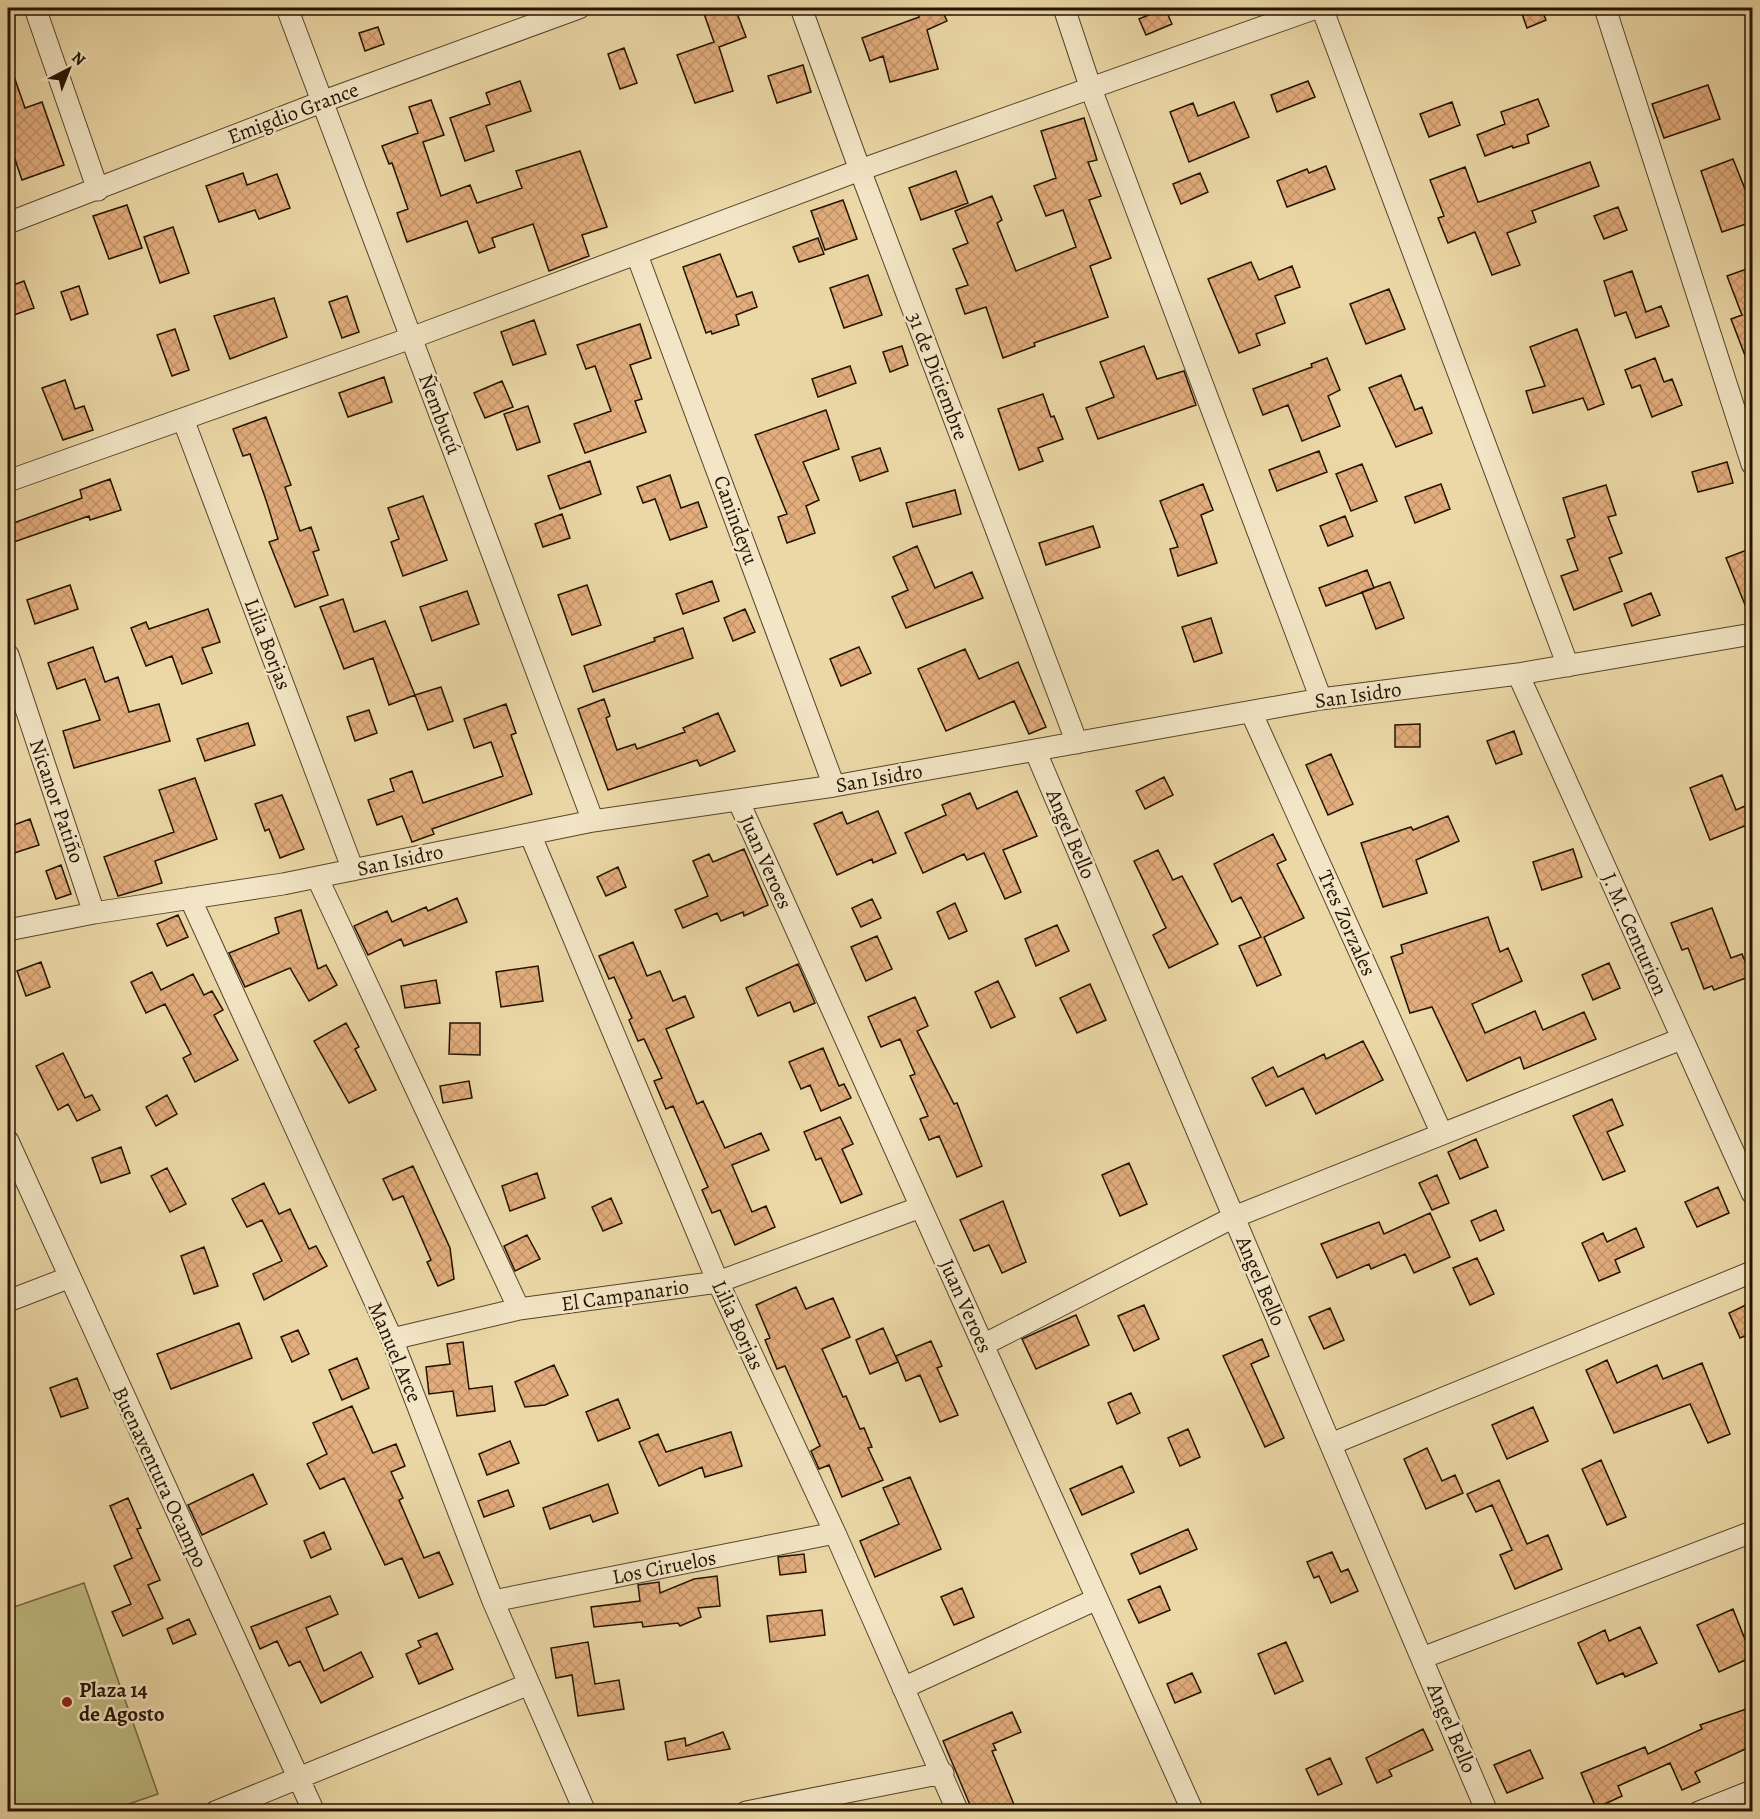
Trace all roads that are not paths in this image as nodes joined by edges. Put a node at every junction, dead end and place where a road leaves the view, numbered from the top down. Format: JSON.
{"nodes":[{"id":1,"x":35,"y":8,"type":"edge"},
{"id":2,"x":286,"y":8,"type":"edge"},
{"id":3,"x":579,"y":8,"type":"edge"},
{"id":4,"x":801,"y":8,"type":"edge"},
{"id":5,"x":1064,"y":8,"type":"edge"},
{"id":6,"x":1316,"y":8,"type":"edge"},
{"id":7,"x":1322,"y":8,"type":"edge"},
{"id":8,"x":1605,"y":8,"type":"edge"},
{"id":9,"x":552,"y":12,"type":"edge"},
{"id":10,"x":1091,"y":89,"type":"junction"},
{"id":11,"x":324,"y":100,"type":"junction"},
{"id":12,"x":860,"y":170,"type":"junction"},
{"id":13,"x":98,"y":190,"type":"junction"},
{"id":14,"x":8,"y":223,"type":"edge"},
{"id":15,"x":637,"y":255,"type":"junction"},
{"id":16,"x":411,"y":338,"type":"junction"},
{"id":17,"x":183,"y":418,"type":"junction"},
{"id":18,"x":1752,"y":464,"type":"edge"},
{"id":19,"x":8,"y":481,"type":"edge"},
{"id":20,"x":1752,"y":634,"type":"edge"},
{"id":21,"x":8,"y":655,"type":"edge"},
{"id":22,"x":1568,"y":666,"type":"junction"},
{"id":23,"x":1518,"y":674,"type":"junction"},
{"id":24,"x":1321,"y":699,"type":"junction"},
{"id":25,"x":1251,"y":712,"type":"junction"},
{"id":26,"x":1077,"y":743,"type":"junction"},
{"id":27,"x":1035,"y":750,"type":"junction"},
{"id":28,"x":834,"y":786,"type":"junction"},
{"id":29,"x":738,"y":800,"type":"junction"},
{"id":30,"x":593,"y":821,"type":"junction"},
{"id":31,"x":530,"y":834,"type":"junction"},
{"id":32,"x":352,"y":870,"type":"junction"},
{"id":33,"x":317,"y":877,"type":"junction"},
{"id":34,"x":190,"y":898,"type":"junction"},
{"id":35,"x":94,"y":913,"type":"junction"},
{"id":36,"x":8,"y":930,"type":"edge"},
{"id":37,"x":1681,"y":1039,"type":"junction"},
{"id":38,"x":1442,"y":1134,"type":"junction"},
{"id":39,"x":8,"y":1141,"type":"edge"},
{"id":40,"x":1752,"y":1193,"type":"edge"},
{"id":41,"x":921,"y":1207,"type":"junction"},
{"id":42,"x":1234,"y":1217,"type":"junction"},
{"id":43,"x":1752,"y":1272,"type":"edge"},
{"id":44,"x":68,"y":1278,"type":"junction"},
{"id":45,"x":718,"y":1282,"type":"junction"},
{"id":46,"x":8,"y":1301,"type":"edge"},
{"id":47,"x":519,"y":1309,"type":"junction"},
{"id":48,"x":392,"y":1339,"type":"junction"},
{"id":49,"x":983,"y":1345,"type":"junction"},
{"id":50,"x":1331,"y":1444,"type":"junction"},
{"id":51,"x":1752,"y":1532,"type":"edge"},
{"id":52,"x":835,"y":1533,"type":"junction"},
{"id":53,"x":1097,"y":1599,"type":"junction"},
{"id":54,"x":493,"y":1601,"type":"junction"},
{"id":55,"x":1422,"y":1658,"type":"junction"},
{"id":56,"x":529,"y":1684,"type":"junction"},
{"id":57,"x":903,"y":1688,"type":"junction"},
{"id":58,"x":943,"y":1773,"type":"junction"},
{"id":59,"x":299,"y":1776,"type":"junction"},
{"id":60,"x":1752,"y":1791,"type":"edge"},
{"id":61,"x":214,"y":1812,"type":"edge"},
{"id":62,"x":314,"y":1812,"type":"edge"},
{"id":63,"x":585,"y":1812,"type":"edge"},
{"id":64,"x":746,"y":1812,"type":"edge"},
{"id":65,"x":958,"y":1812,"type":"edge"},
{"id":66,"x":1193,"y":1812,"type":"edge"},
{"id":67,"x":1487,"y":1812,"type":"edge"},
{"id":68,"x":1699,"y":1812,"type":"edge"}],
"edges":[{"from":1,"to":13,"type":"street"},
{"from":2,"to":11,"type":"street","name":"Ñembucú"},
{"from":3,"to":9,"type":"street","name":"Emigdio Grance"},
{"from":4,"to":12,"type":"street","name":"31 de Diciembre"},
{"from":5,"to":10,"type":"street"},
{"from":6,"to":10,"type":"street"},
{"from":7,"to":22,"type":"street"},
{"from":8,"to":18,"type":"street"},
{"from":9,"to":11,"type":"street","name":"Emigdio Grance"},
{"from":10,"to":12,"type":"street"},
{"from":10,"to":24,"type":"street"},
{"from":11,"to":13,"type":"street","name":"Emigdio Grance"},
{"from":11,"to":16,"type":"street","name":"Ñembucú"},
{"from":12,"to":15,"type":"street"},
{"from":12,"to":26,"type":"street","name":"31 de Diciembre"},
{"from":13,"to":14,"type":"street","name":"Emigdio Grance"},
{"from":15,"to":16,"type":"street"},
{"from":15,"to":28,"type":"street","name":"Canindeyu"},
{"from":16,"to":17,"type":"street"},
{"from":16,"to":30,"type":"street","name":"Ñembucú"},
{"from":17,"to":19,"type":"street"},
{"from":17,"to":32,"type":"street","name":"Lilia Borjas"},
{"from":20,"to":22,"type":"street","name":"San Isidro"},
{"from":21,"to":35,"type":"street","name":"Nicanor Patiño"},
{"from":22,"to":23,"type":"street","name":"San Isidro"},
{"from":23,"to":24,"type":"street","name":"San Isidro"},
{"from":23,"to":37,"type":"street","name":"J. M. Centurion"},
{"from":24,"to":25,"type":"street","name":"San Isidro"},
{"from":25,"to":26,"type":"street","name":"San Isidro"},
{"from":25,"to":38,"type":"street","name":"Tres Zorzales"},
{"from":26,"to":27,"type":"street","name":"San Isidro"},
{"from":27,"to":28,"type":"street","name":"San Isidro"},
{"from":27,"to":42,"type":"street","name":"Angel Bello"},
{"from":28,"to":29,"type":"street","name":"San Isidro"},
{"from":29,"to":30,"type":"street","name":"San Isidro"},
{"from":29,"to":41,"type":"street","name":"Juan Veroes"},
{"from":30,"to":31,"type":"street","name":"San Isidro"},
{"from":31,"to":32,"type":"street","name":"San Isidro"},
{"from":31,"to":45,"type":"street","name":"Lilia Borjas"},
{"from":32,"to":33,"type":"street","name":"San Isidro"},
{"from":33,"to":34,"type":"street","name":"San Isidro"},
{"from":33,"to":47,"type":"street"},
{"from":34,"to":35,"type":"street","name":"San Isidro"},
{"from":34,"to":48,"type":"street","name":"Manuel Arce"},
{"from":35,"to":36,"type":"street","name":"San Isidro"},
{"from":37,"to":38,"type":"street"},
{"from":37,"to":40,"type":"street","name":"J. M. Centurion"},
{"from":38,"to":42,"type":"street"},
{"from":39,"to":44,"type":"street","name":"Buenaventura Ocampo"},
{"from":41,"to":45,"type":"street","name":"El Campanario"},
{"from":41,"to":49,"type":"street","name":"Juan Veroes"},
{"from":42,"to":49,"type":"street"},
{"from":42,"to":50,"type":"street","name":"Angel Bello"},
{"from":43,"to":50,"type":"street"},
{"from":44,"to":46,"type":"street"},
{"from":44,"to":59,"type":"street","name":"Buenaventura Ocampo"},
{"from":45,"to":47,"type":"street","name":"El Campanario"},
{"from":45,"to":52,"type":"street","name":"Lilia Borjas"},
{"from":47,"to":48,"type":"street","name":"El Campanario"},
{"from":48,"to":54,"type":"street","name":"Manuel Arce"},
{"from":49,"to":53,"type":"street","name":"Juan Veroes"},
{"from":50,"to":55,"type":"street","name":"Angel Bello"},
{"from":51,"to":55,"type":"street"},
{"from":52,"to":54,"type":"street","name":"Los Ciruelos"},
{"from":52,"to":57,"type":"street","name":"Lilia Borjas"},
{"from":53,"to":57,"type":"street"},
{"from":53,"to":66,"type":"street","name":"Juan Veroes"},
{"from":54,"to":56,"type":"street","name":"Manuel Arce"},
{"from":55,"to":67,"type":"street","name":"Angel Bello"},
{"from":56,"to":59,"type":"street"},
{"from":56,"to":63,"type":"street","name":"Manuel Arce"},
{"from":57,"to":58,"type":"street","name":"Lilia Borjas"},
{"from":58,"to":64,"type":"street"},
{"from":58,"to":65,"type":"street","name":"Lilia Borjas"},
{"from":59,"to":61,"type":"street"},
{"from":59,"to":62,"type":"street","name":"Buenaventura Ocampo"},
{"from":60,"to":68,"type":"street"}]}
